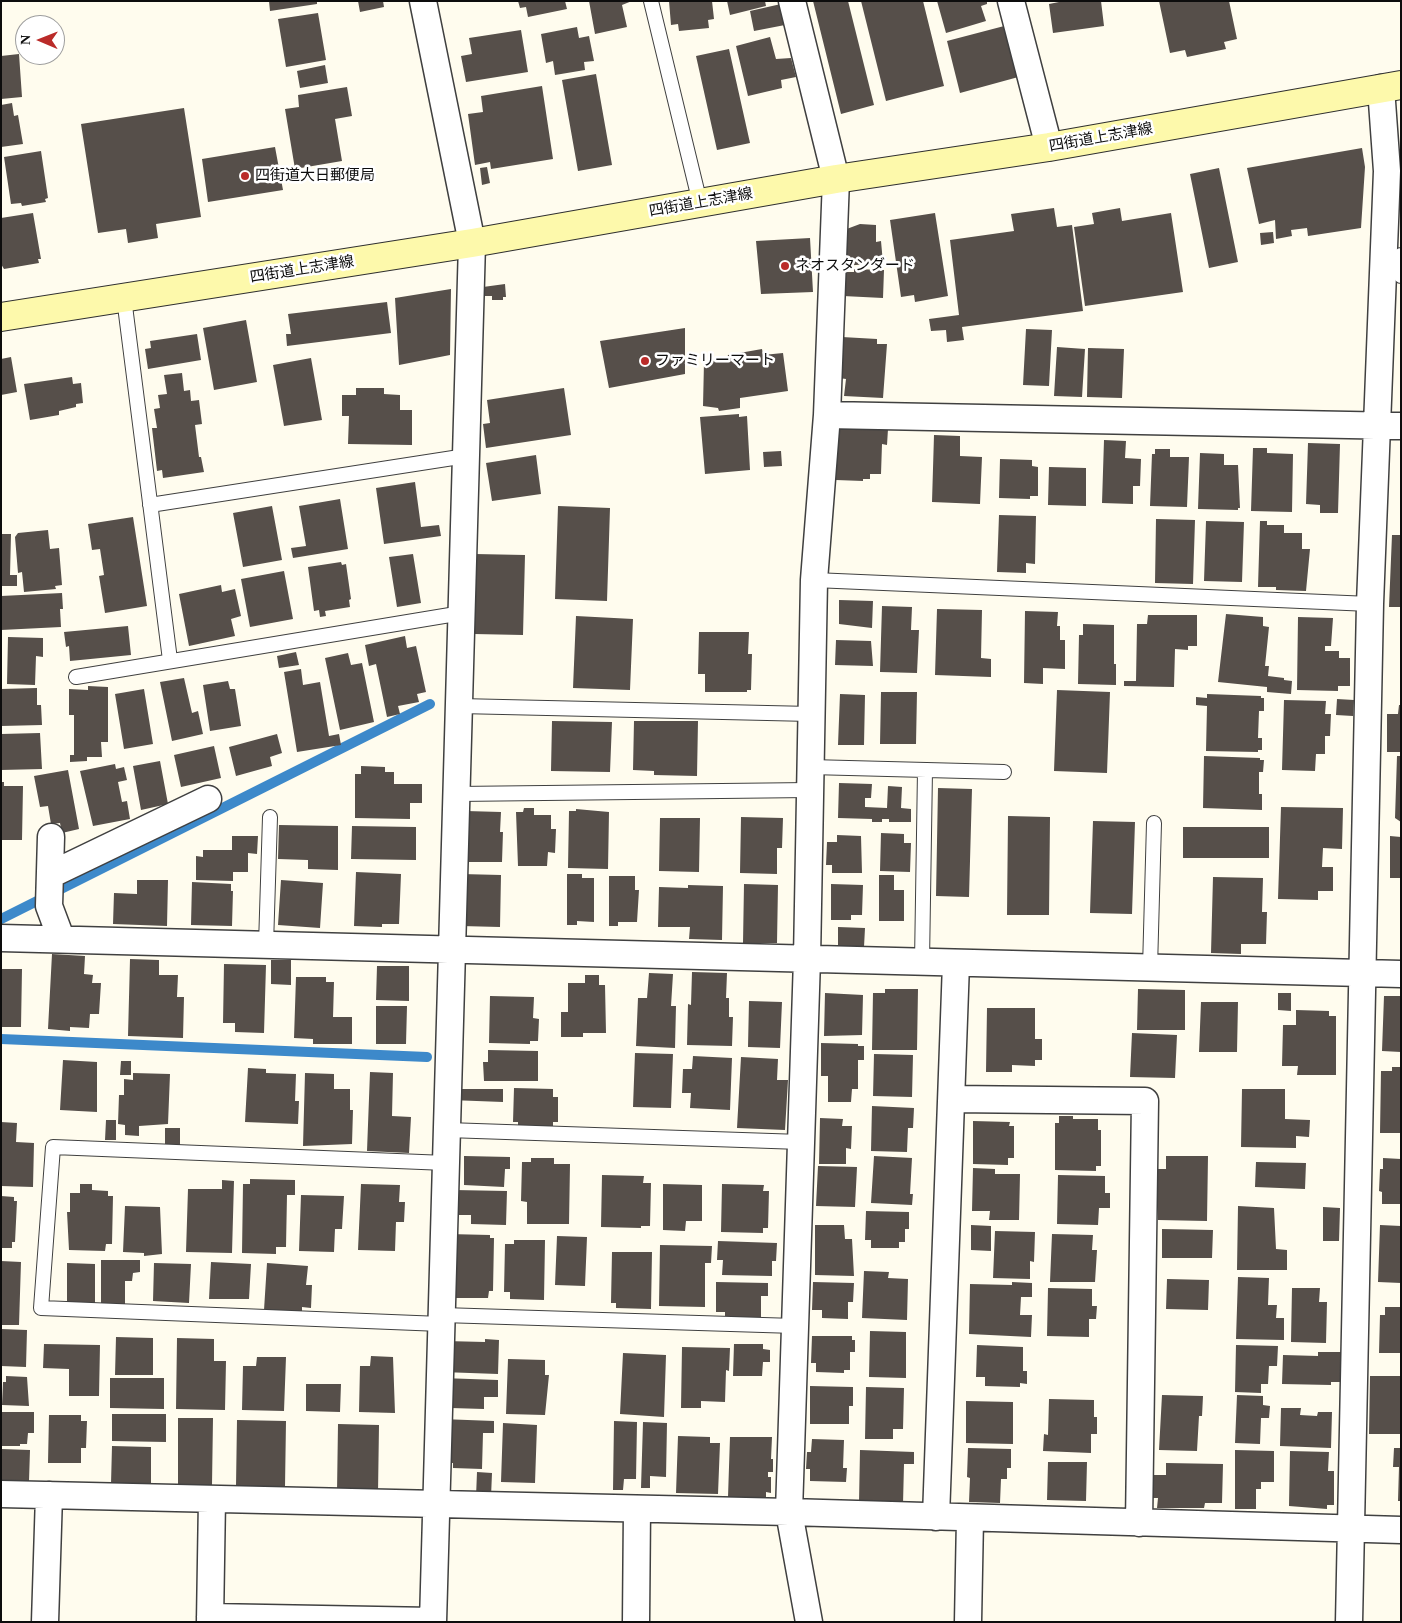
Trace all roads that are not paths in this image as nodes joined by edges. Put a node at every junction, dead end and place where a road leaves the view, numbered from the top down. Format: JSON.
{"nodes":[{"id":1,"x":423,"y":1,"type":"edge"},
{"id":2,"x":650,"y":1,"type":"edge"},
{"id":3,"x":792,"y":1,"type":"edge"},
{"id":4,"x":1011,"y":1,"type":"edge"},
{"id":5,"x":1391,"y":86,"type":"edge"},
{"id":6,"x":1049,"y":147,"type":"junction"},
{"id":7,"x":1387,"y":171,"type":"junction"},
{"id":8,"x":836,"y":179,"type":"junction"},
{"id":9,"x":1401,"y":194,"type":"edge"},
{"id":10,"x":700,"y":203,"type":"junction"},
{"id":11,"x":472,"y":243,"type":"junction"},
{"id":12,"x":1401,"y":255,"type":"edge"},
{"id":13,"x":1401,"y":276,"type":"edge"},
{"id":14,"x":124,"y":298,"type":"junction"},
{"id":15,"x":1,"y":317,"type":"edge"},
{"id":16,"x":827,"y":415,"type":"junction"},
{"id":17,"x":1388,"y":426,"type":"edge"},
{"id":18,"x":466,"y":456,"type":"junction"},
{"id":19,"x":150,"y":505,"type":"junction"},
{"id":20,"x":814,"y":580,"type":"junction"},
{"id":21,"x":1370,"y":604,"type":"junction"},
{"id":22,"x":462,"y":613,"type":"junction"},
{"id":23,"x":170,"y":660,"type":"junction"},
{"id":24,"x":76,"y":678,"type":"dead end"},
{"id":25,"x":459,"y":706,"type":"junction"},
{"id":26,"x":811,"y":714,"type":"junction"},
{"id":27,"x":925,"y":770,"type":"junction"},
{"id":28,"x":1004,"y":772,"type":"dead end"},
{"id":29,"x":810,"y":778,"type":"junction"},
{"id":30,"x":456,"y":794,"type":"junction"},
{"id":31,"x":208,"y":799,"type":"dead end"},
{"id":32,"x":270,"y":817,"type":"dead end"},
{"id":33,"x":1154,"y":823,"type":"dead end"},
{"id":34,"x":51,"y":837,"type":"dead end"},
{"id":35,"x":50,"y":875,"type":"junction"},
{"id":36,"x":1,"y":938,"type":"edge"},
{"id":37,"x":61,"y":938,"type":"junction"},
{"id":38,"x":266,"y":945,"type":"junction"},
{"id":39,"x":452,"y":950,"type":"junction"},
{"id":40,"x":807,"y":959,"type":"junction"},
{"id":41,"x":922,"y":962,"type":"junction"},
{"id":42,"x":956,"y":963,"type":"junction"},
{"id":43,"x":1150,"y":968,"type":"junction"},
{"id":44,"x":1362,"y":973,"type":"junction"},
{"id":45,"x":1401,"y":974,"type":"edge"},
{"id":46,"x":952,"y":1099,"type":"junction"},
{"id":47,"x":446,"y":1130,"type":"junction"},
{"id":48,"x":801,"y":1142,"type":"junction"},
{"id":49,"x":446,"y":1163,"type":"junction"},
{"id":50,"x":441,"y":1320,"type":"junction"},
{"id":51,"x":795,"y":1326,"type":"junction"},
{"id":52,"x":1,"y":1494,"type":"edge"},
{"id":53,"x":49,"y":1495,"type":"junction"},
{"id":54,"x":212,"y":1499,"type":"junction"},
{"id":55,"x":436,"y":1504,"type":"junction"},
{"id":56,"x":637,"y":1509,"type":"junction"},
{"id":57,"x":789,"y":1512,"type":"junction"},
{"id":58,"x":936,"y":1517,"type":"junction"},
{"id":59,"x":970,"y":1518,"type":"junction"},
{"id":60,"x":1139,"y":1523,"type":"junction"},
{"id":61,"x":1349,"y":1528,"type":"junction"},
{"id":62,"x":1401,"y":1530,"type":"edge"},
{"id":63,"x":210,"y":1619,"type":"edge"},
{"id":64,"x":45,"y":1622,"type":"edge"},
{"id":65,"x":432,"y":1622,"type":"edge"},
{"id":66,"x":636,"y":1622,"type":"edge"},
{"id":67,"x":809,"y":1622,"type":"edge"},
{"id":68,"x":968,"y":1622,"type":"edge"},
{"id":69,"x":1349,"y":1622,"type":"edge"}],
"edges":[{"from":1,"to":11,"type":"street"},
{"from":2,"to":10,"type":"lane"},
{"from":3,"to":8,"type":"street"},
{"from":4,"to":6,"type":"street"},
{"from":5,"to":6,"type":"main road","name":"四街道上志津線"},
{"from":5,"to":7,"type":"street"},
{"from":6,"to":8,"type":"main road","name":"四街道上志津線"},
{"from":7,"to":9,"type":"lane"},
{"from":7,"to":17,"type":"street"},
{"from":8,"to":10,"type":"main road","name":"四街道上志津線"},
{"from":8,"to":16,"type":"street"},
{"from":10,"to":11,"type":"main road","name":"四街道上志津線"},
{"from":11,"to":14,"type":"main road","name":"四街道上志津線"},
{"from":11,"to":18,"type":"street"},
{"from":12,"to":13,"type":"lane"},
{"from":14,"to":15,"type":"main road","name":"四街道上志津線"},
{"from":14,"to":19,"type":"lane"},
{"from":16,"to":17,"type":"street"},
{"from":16,"to":20,"type":"street"},
{"from":17,"to":21,"type":"street"},
{"from":18,"to":19,"type":"lane"},
{"from":18,"to":22,"type":"street"},
{"from":19,"to":23,"type":"lane"},
{"from":20,"to":21,"type":"lane"},
{"from":20,"to":26,"type":"street"},
{"from":21,"to":44,"type":"street"},
{"from":22,"to":23,"type":"lane"},
{"from":22,"to":25,"type":"street"},
{"from":23,"to":24,"type":"lane"},
{"from":25,"to":26,"type":"lane"},
{"from":25,"to":30,"type":"street"},
{"from":26,"to":29,"type":"street"},
{"from":27,"to":28,"type":"lane"},
{"from":27,"to":29,"type":"lane"},
{"from":27,"to":41,"type":"lane"},
{"from":29,"to":30,"type":"lane"},
{"from":29,"to":40,"type":"street"},
{"from":30,"to":39,"type":"street"},
{"from":31,"to":35,"type":"street"},
{"from":32,"to":38,"type":"lane"},
{"from":33,"to":43,"type":"lane"},
{"from":34,"to":35,"type":"street"},
{"from":35,"to":37,"type":"street"},
{"from":36,"to":37,"type":"street"},
{"from":37,"to":38,"type":"street"},
{"from":38,"to":39,"type":"street"},
{"from":39,"to":40,"type":"street"},
{"from":39,"to":47,"type":"street"},
{"from":40,"to":41,"type":"street"},
{"from":40,"to":48,"type":"street"},
{"from":41,"to":42,"type":"street"},
{"from":42,"to":43,"type":"street"},
{"from":42,"to":46,"type":"street"},
{"from":43,"to":44,"type":"street"},
{"from":44,"to":45,"type":"street"},
{"from":44,"to":61,"type":"street"},
{"from":46,"to":58,"type":"street"},
{"from":46,"to":60,"type":"street"},
{"from":47,"to":48,"type":"lane"},
{"from":47,"to":49,"type":"street"},
{"from":48,"to":51,"type":"street"},
{"from":49,"to":50,"type":"street"},
{"from":49,"to":50,"type":"lane"},
{"from":50,"to":51,"type":"lane"},
{"from":50,"to":55,"type":"street"},
{"from":51,"to":57,"type":"street"},
{"from":52,"to":53,"type":"street"},
{"from":53,"to":54,"type":"street"},
{"from":53,"to":64,"type":"street"},
{"from":54,"to":55,"type":"street"},
{"from":54,"to":63,"type":"street"},
{"from":55,"to":56,"type":"street"},
{"from":55,"to":65,"type":"street"},
{"from":56,"to":57,"type":"street"},
{"from":56,"to":66,"type":"street"},
{"from":57,"to":58,"type":"street"},
{"from":57,"to":67,"type":"street"},
{"from":58,"to":59,"type":"street"},
{"from":59,"to":60,"type":"street"},
{"from":59,"to":68,"type":"street"},
{"from":60,"to":61,"type":"street"},
{"from":61,"to":62,"type":"street"},
{"from":61,"to":69,"type":"street"},
{"from":63,"to":65,"type":"street"}]}
